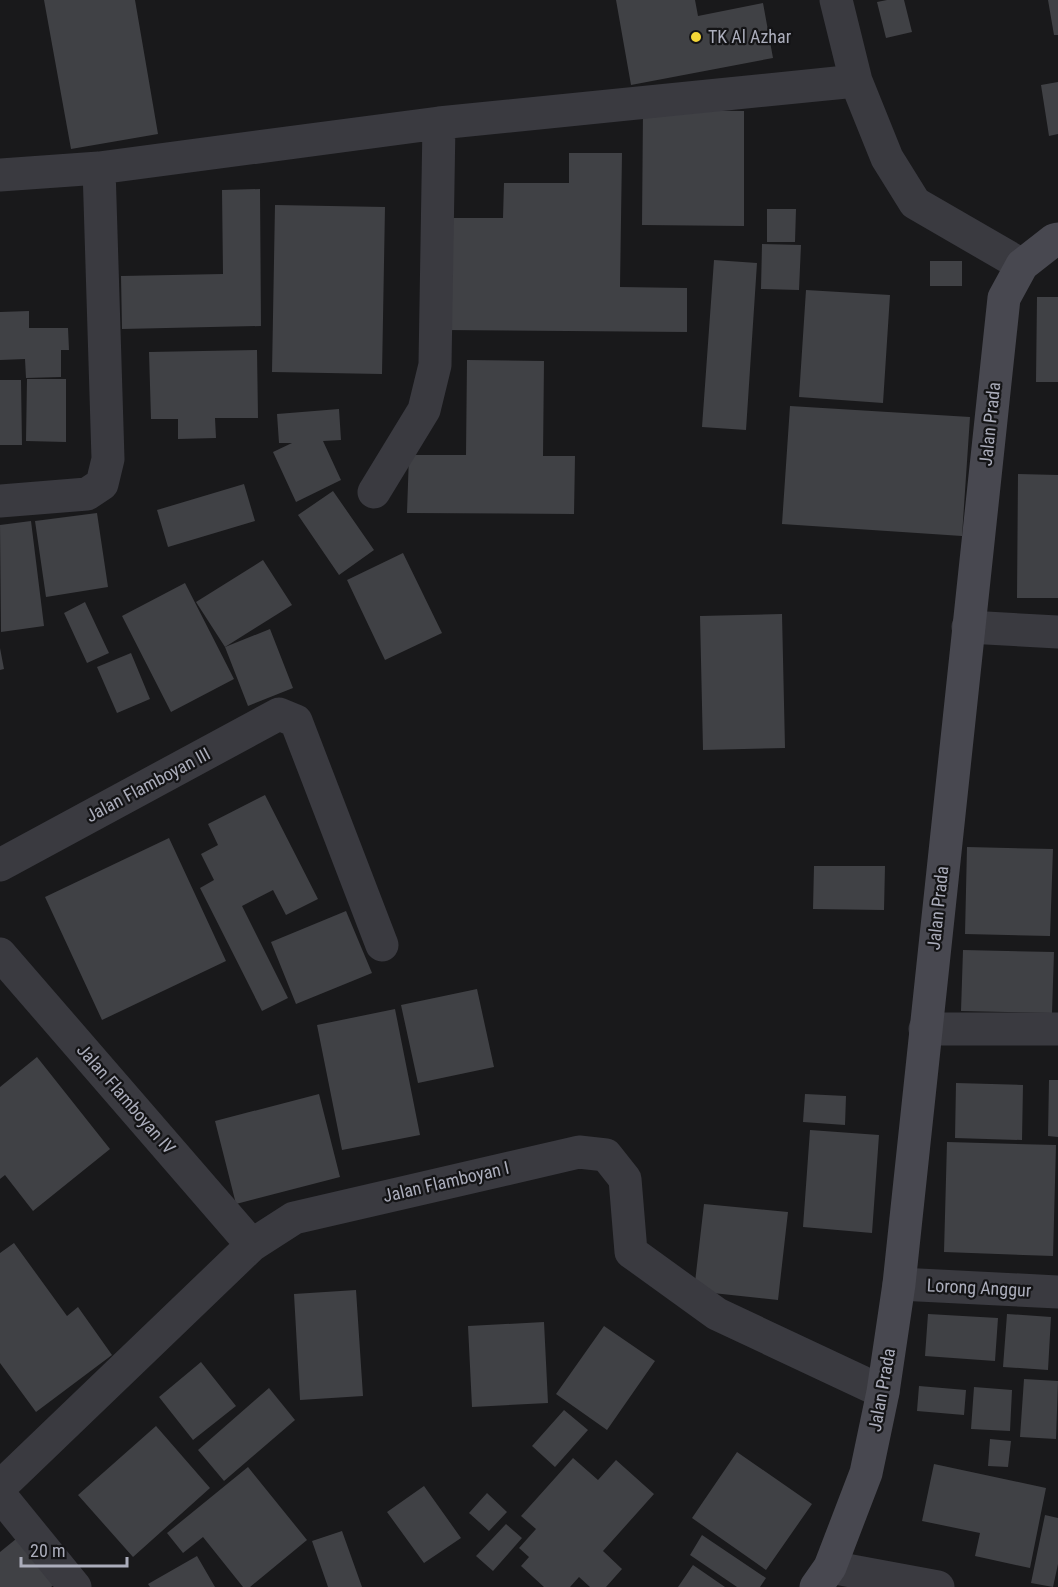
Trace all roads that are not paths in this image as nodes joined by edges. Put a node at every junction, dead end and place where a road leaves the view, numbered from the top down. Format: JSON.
{"nodes":[{"id":1,"x":836,"y":0,"type":"edge"},
{"id":2,"x":856,"y":81,"type":"junction"},
{"id":3,"x":440,"y":123,"type":"junction"},
{"id":4,"x":99,"y":168,"type":"junction"},
{"id":5,"x":0,"y":175,"type":"edge"},
{"id":6,"x":1058,"y":239,"type":"edge"},
{"id":7,"x":1022,"y":265,"type":"junction"},
{"id":8,"x":374,"y":492,"type":"dead end"},
{"id":9,"x":0,"y":501,"type":"edge"},
{"id":10,"x":968,"y":627,"type":"junction"},
{"id":11,"x":1058,"y":632,"type":"edge"},
{"id":12,"x":0,"y":865,"type":"edge"},
{"id":13,"x":382,"y":945,"type":"dead end"},
{"id":14,"x":0,"y":954,"type":"edge"},
{"id":15,"x":925,"y":1029,"type":"junction"},
{"id":16,"x":1058,"y":1029,"type":"edge"},
{"id":17,"x":252,"y":1245,"type":"junction"},
{"id":18,"x":899,"y":1284,"type":"junction"},
{"id":19,"x":1058,"y":1292,"type":"edge"},
{"id":20,"x":883,"y":1392,"type":"junction"},
{"id":21,"x":0,"y":1487,"type":"edge"},
{"id":22,"x":0,"y":1495,"type":"edge"},
{"id":23,"x":823,"y":1577,"type":"edge"},
{"id":24,"x":75,"y":1587,"type":"edge"},
{"id":25,"x":938,"y":1587,"type":"edge"}],
"edges":[{"from":1,"to":2,"type":"street"},
{"from":2,"to":3,"type":"street"},
{"from":2,"to":7,"type":"street"},
{"from":3,"to":4,"type":"street"},
{"from":3,"to":8,"type":"street"},
{"from":4,"to":5,"type":"street"},
{"from":4,"to":9,"type":"street"},
{"from":6,"to":7,"type":"street","name":"Jalan Prada"},
{"from":7,"to":10,"type":"street","name":"Jalan Prada"},
{"from":10,"to":11,"type":"street"},
{"from":10,"to":15,"type":"street","name":"Jalan Prada"},
{"from":12,"to":13,"type":"street","name":"Jalan Flamboyan III"},
{"from":14,"to":17,"type":"street","name":"Jalan Flamboyan IV"},
{"from":15,"to":16,"type":"street"},
{"from":15,"to":18,"type":"street","name":"Jalan Prada"},
{"from":17,"to":20,"type":"street","name":"Jalan Flamboyan I"},
{"from":17,"to":21,"type":"street","name":"Jalan Flamboyan I"},
{"from":18,"to":19,"type":"street","name":"Lorong Anggur"},
{"from":18,"to":20,"type":"street","name":"Jalan Prada"},
{"from":20,"to":23,"type":"street","name":"Jalan Prada"},
{"from":22,"to":24,"type":"street"},
{"from":23,"to":25,"type":"street"}]}
